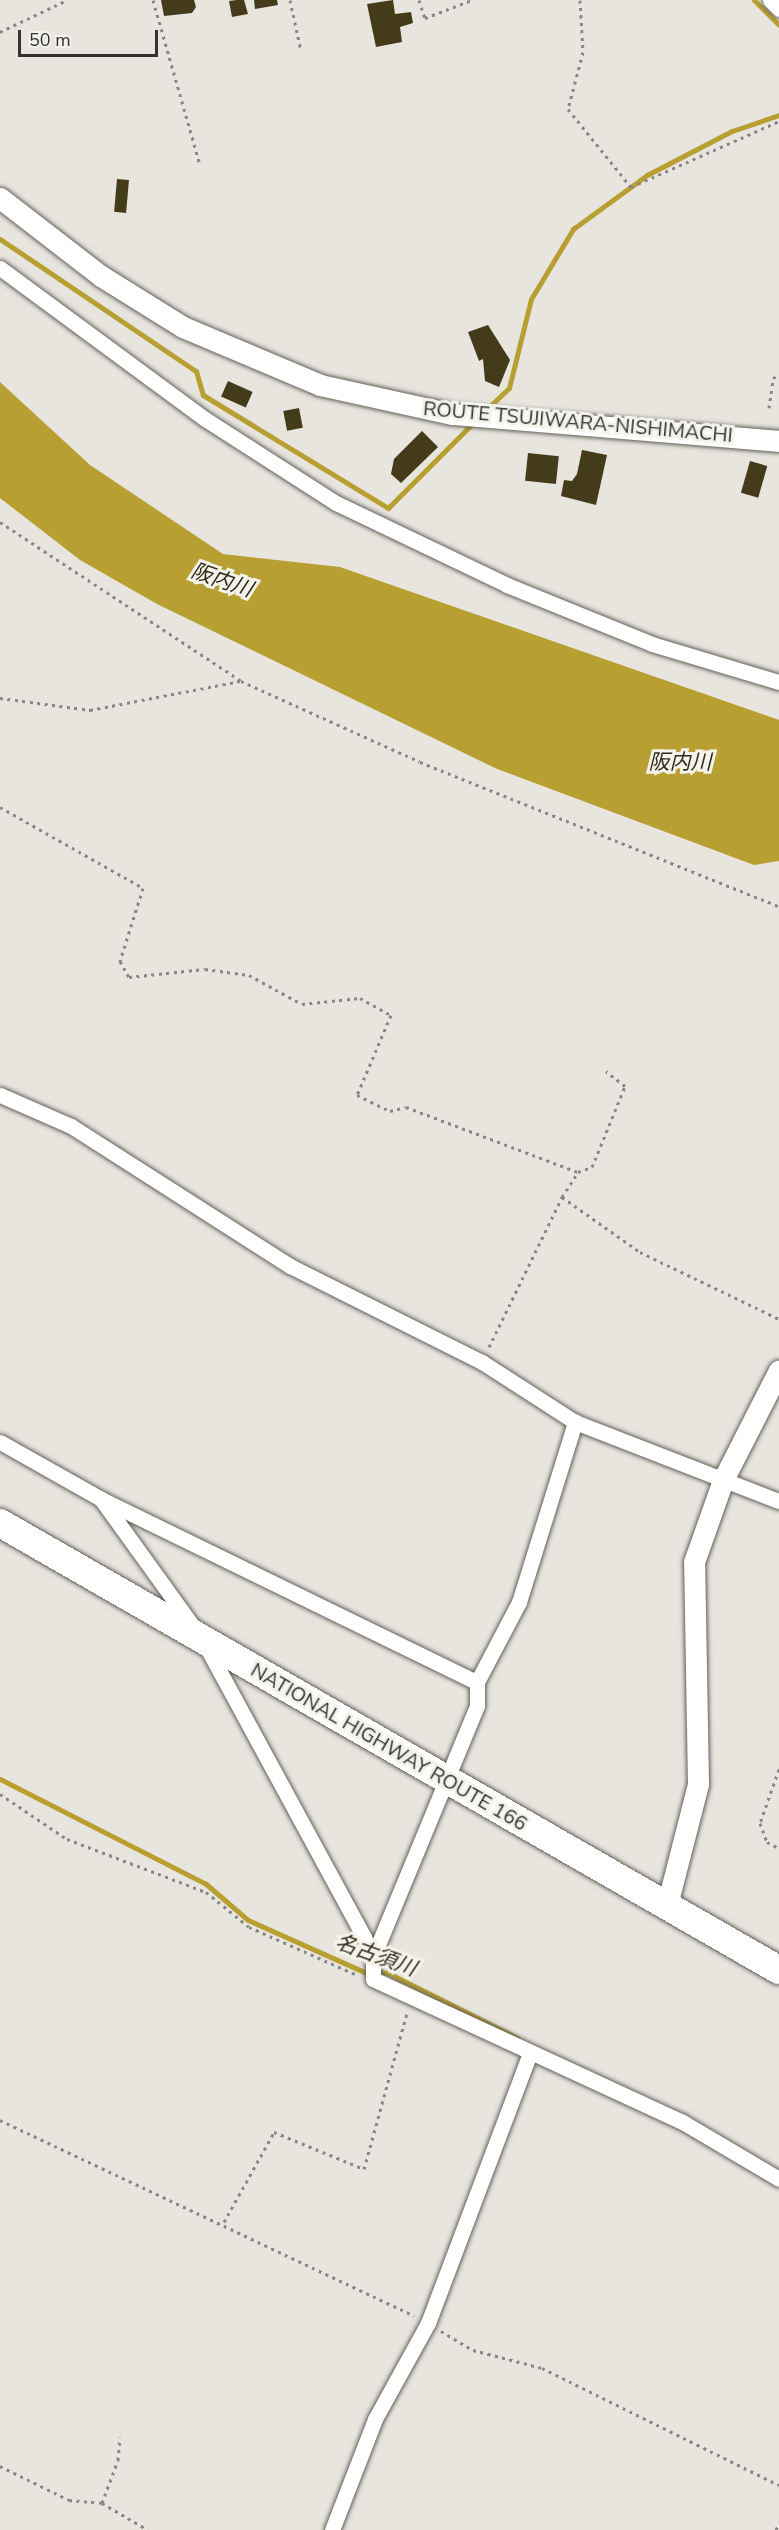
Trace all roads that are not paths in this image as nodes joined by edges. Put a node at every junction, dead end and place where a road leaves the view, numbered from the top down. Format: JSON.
{"nodes":[{"id":1,"x":770,"y":0,"type":"edge"},
{"id":2,"x":779,"y":9,"type":"edge"},
{"id":3,"x":0,"y":198,"type":"edge"},
{"id":4,"x":0,"y":268,"type":"edge"},
{"id":5,"x":779,"y":441,"type":"edge"},
{"id":6,"x":779,"y":682,"type":"edge"},
{"id":7,"x":0,"y":1095,"type":"edge"},
{"id":8,"x":779,"y":1370,"type":"edge"},
{"id":9,"x":575,"y":1422,"type":"junction"},
{"id":10,"x":0,"y":1442,"type":"edge"},
{"id":11,"x":723,"y":1480,"type":"junction"},
{"id":12,"x":101,"y":1499,"type":"junction"},
{"id":13,"x":779,"y":1501,"type":"edge"},
{"id":14,"x":0,"y":1523,"type":"edge"},
{"id":15,"x":201,"y":1638,"type":"junction"},
{"id":16,"x":477,"y":1682,"type":"junction"},
{"id":17,"x":447,"y":1784,"type":"junction"},
{"id":18,"x":667,"y":1905,"type":"junction"},
{"id":19,"x":373,"y":1958,"type":"junction"},
{"id":20,"x":779,"y":1970,"type":"edge"},
{"id":21,"x":530,"y":2053,"type":"junction"},
{"id":22,"x":779,"y":2179,"type":"edge"},
{"id":23,"x":332,"y":2530,"type":"edge"}],
"edges":[{"from":1,"to":2,"type":"street"},
{"from":3,"to":5,"type":"main road","name":"ROUTE TSUJIWARA-NISHIMACHI"},
{"from":4,"to":6,"type":"street"},
{"from":7,"to":9,"type":"street"},
{"from":8,"to":11,"type":"main road"},
{"from":9,"to":11,"type":"street"},
{"from":9,"to":16,"type":"street"},
{"from":10,"to":12,"type":"street"},
{"from":11,"to":13,"type":"street"},
{"from":11,"to":18,"type":"main road"},
{"from":12,"to":15,"type":"street"},
{"from":12,"to":16,"type":"street"},
{"from":14,"to":15,"type":"highway","name":"NATIONAL HIGHWAY ROUTE 166"},
{"from":15,"to":17,"type":"highway","name":"NATIONAL HIGHWAY ROUTE 166"},
{"from":15,"to":19,"type":"street"},
{"from":16,"to":17,"type":"street"},
{"from":17,"to":18,"type":"highway","name":"NATIONAL HIGHWAY ROUTE 166"},
{"from":17,"to":19,"type":"street"},
{"from":18,"to":20,"type":"highway","name":"NATIONAL HIGHWAY ROUTE 166"},
{"from":19,"to":21,"type":"street"},
{"from":21,"to":22,"type":"street"},
{"from":21,"to":23,"type":"street"}]}
